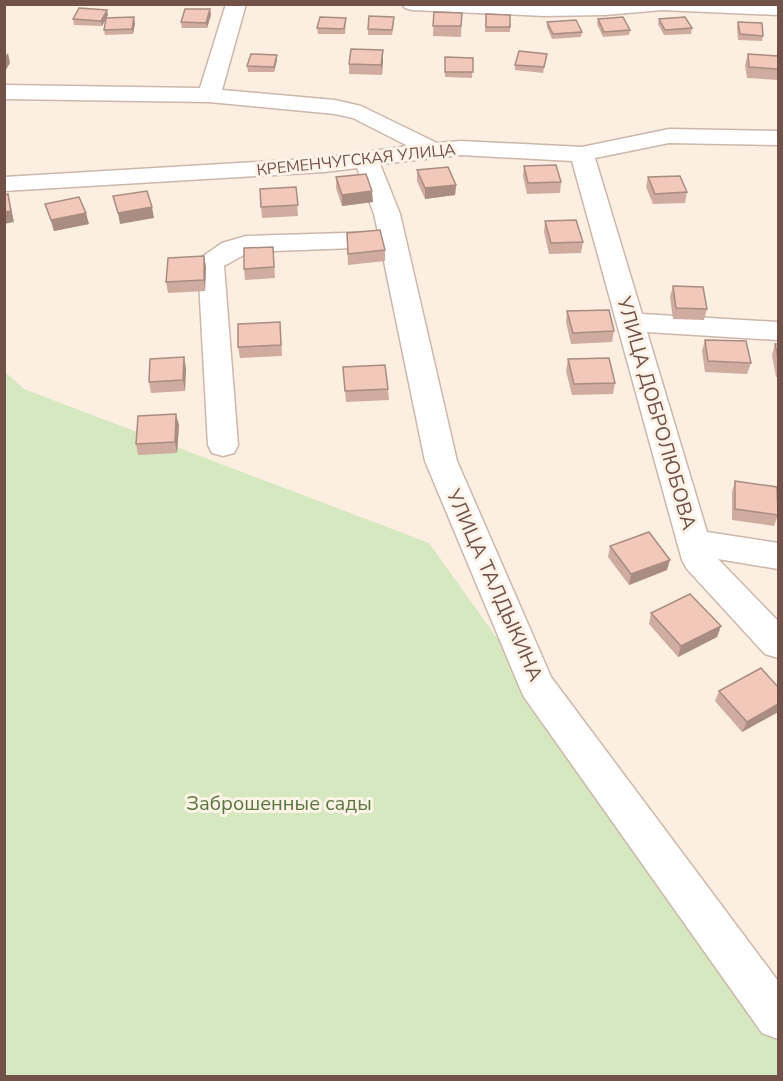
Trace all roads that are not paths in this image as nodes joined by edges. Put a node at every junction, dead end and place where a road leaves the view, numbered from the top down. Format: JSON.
{"nodes":[{"id":1,"x":236,"y":4,"type":"edge"},
{"id":2,"x":412,"y":4,"type":"edge"},
{"id":3,"x":660,"y":4,"type":"edge"},
{"id":4,"x":664,"y":4,"type":"edge"},
{"id":5,"x":778,"y":9,"type":"edge"},
{"id":6,"x":4,"y":92,"type":"edge"},
{"id":7,"x":209,"y":95,"type":"junction"},
{"id":8,"x":778,"y":138,"type":"edge"},
{"id":9,"x":434,"y":150,"type":"junction"},
{"id":10,"x":582,"y":154,"type":"junction"},
{"id":11,"x":366,"y":159,"type":"junction"},
{"id":12,"x":4,"y":184,"type":"edge"},
{"id":13,"x":392,"y":239,"type":"junction"},
{"id":14,"x":632,"y":322,"type":"junction"},
{"id":15,"x":778,"y":332,"type":"edge"},
{"id":16,"x":223,"y":445,"type":"dead end"},
{"id":17,"x":693,"y":542,"type":"junction"},
{"id":18,"x":778,"y":556,"type":"edge"},
{"id":19,"x":778,"y":644,"type":"edge"},
{"id":20,"x":778,"y":1017,"type":"edge"}],
"edges":[{"from":1,"to":7,"type":"street"},
{"from":2,"to":3,"type":"street"},
{"from":4,"to":5,"type":"street"},
{"from":6,"to":7,"type":"street"},
{"from":7,"to":9,"type":"street"},
{"from":8,"to":10,"type":"street","name":"КРЕМЕНЧУГСКАЯ УЛИЦА"},
{"from":9,"to":10,"type":"street","name":"КРЕМЕНЧУГСКАЯ УЛИЦА"},
{"from":9,"to":11,"type":"street","name":"КРЕМЕНЧУГСКАЯ УЛИЦА"},
{"from":10,"to":14,"type":"street","name":"УЛИЦА ДОБРОЛЮБОВА"},
{"from":11,"to":12,"type":"street","name":"КРЕМЕНЧУГСКАЯ УЛИЦА"},
{"from":11,"to":13,"type":"street","name":"УЛИЦА ТАЛДЫКИНА"},
{"from":13,"to":16,"type":"street"},
{"from":13,"to":20,"type":"street","name":"УЛИЦА ТАЛДЫКИНА"},
{"from":14,"to":15,"type":"street"},
{"from":14,"to":17,"type":"street","name":"УЛИЦА ДОБРОЛЮБОВА"},
{"from":17,"to":18,"type":"street"},
{"from":17,"to":19,"type":"street","name":"УЛИЦА ДОБРОЛЮБОВА"}]}
